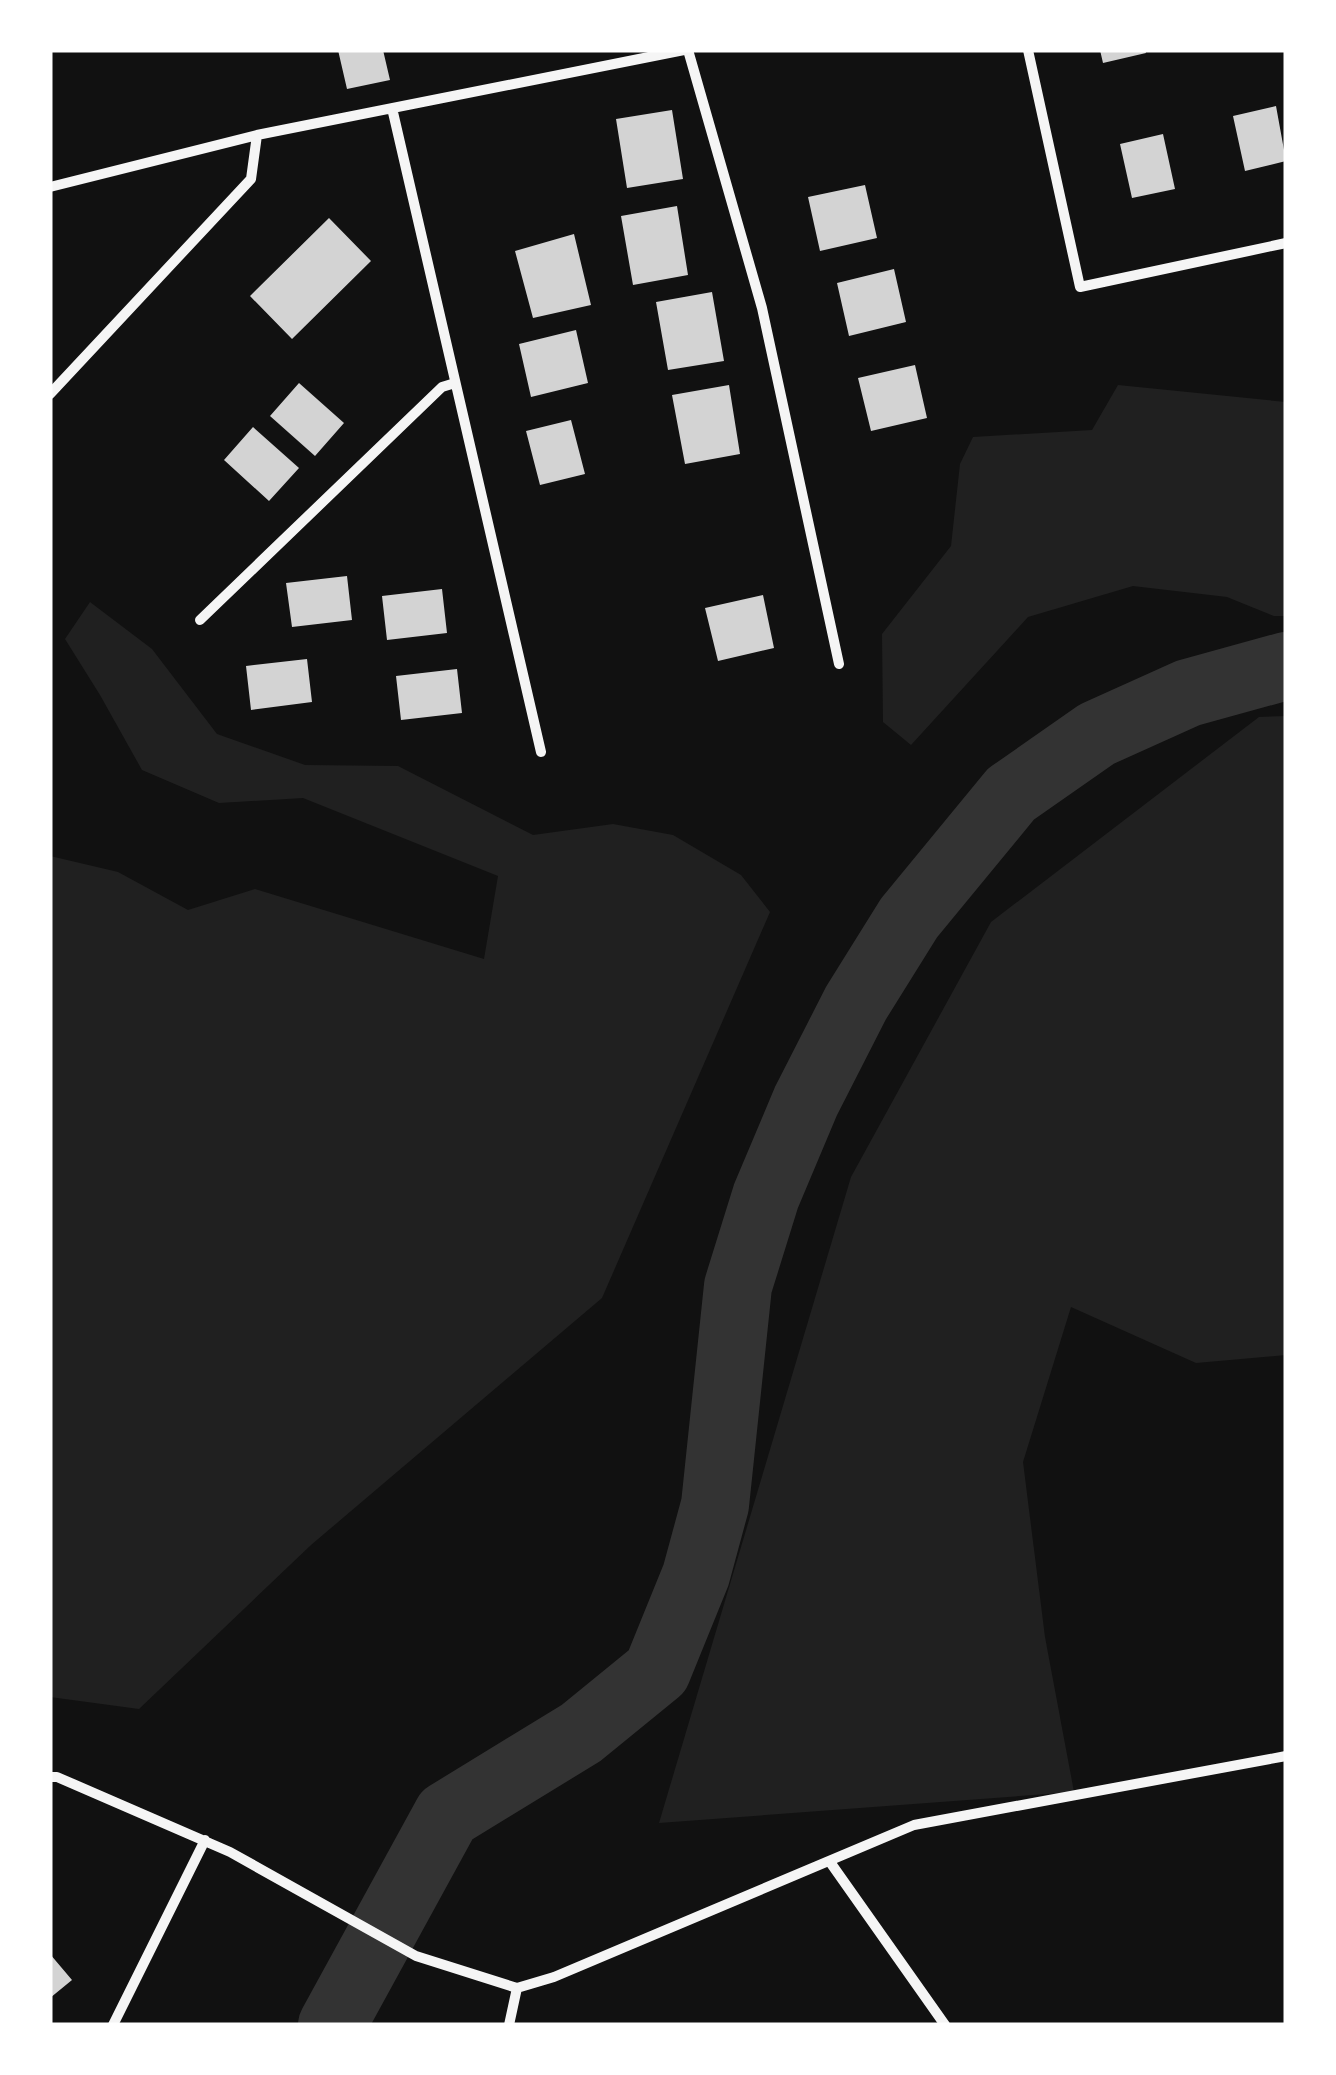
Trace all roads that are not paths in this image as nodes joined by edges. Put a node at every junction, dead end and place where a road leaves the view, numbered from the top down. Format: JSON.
{"nodes":[{"id":1,"x":686,"y":50,"type":"edge"},
{"id":2,"x":1028,"y":50,"type":"edge"},
{"id":3,"x":392,"y":108,"type":"junction"},
{"id":4,"x":258,"y":135,"type":"junction"},
{"id":5,"x":50,"y":187,"type":"edge"},
{"id":6,"x":1286,"y":243,"type":"edge"},
{"id":7,"x":455,"y":382,"type":"junction"},
{"id":8,"x":50,"y":394,"type":"edge"},
{"id":9,"x":200,"y":620,"type":"dead end"},
{"id":10,"x":839,"y":664,"type":"dead end"},
{"id":11,"x":540,"y":752,"type":"dead end"},
{"id":12,"x":1286,"y":1756,"type":"edge"},
{"id":13,"x":50,"y":1777,"type":"edge"},
{"id":14,"x":205,"y":1840,"type":"junction"},
{"id":15,"x":830,"y":1862,"type":"junction"},
{"id":16,"x":517,"y":1988,"type":"junction"},
{"id":17,"x":113,"y":2025,"type":"edge"},
{"id":18,"x":509,"y":2025,"type":"edge"},
{"id":19,"x":945,"y":2025,"type":"edge"}],
"edges":[{"from":1,"to":3,"type":"street"},
{"from":1,"to":10,"type":"street"},
{"from":2,"to":6,"type":"street"},
{"from":3,"to":4,"type":"street"},
{"from":3,"to":7,"type":"street"},
{"from":4,"to":5,"type":"street"},
{"from":4,"to":8,"type":"street"},
{"from":7,"to":9,"type":"street"},
{"from":7,"to":11,"type":"street"},
{"from":12,"to":15,"type":"street"},
{"from":13,"to":14,"type":"street"},
{"from":14,"to":16,"type":"street"},
{"from":14,"to":17,"type":"street"},
{"from":15,"to":16,"type":"street"},
{"from":15,"to":19,"type":"street"},
{"from":16,"to":18,"type":"street"}]}
